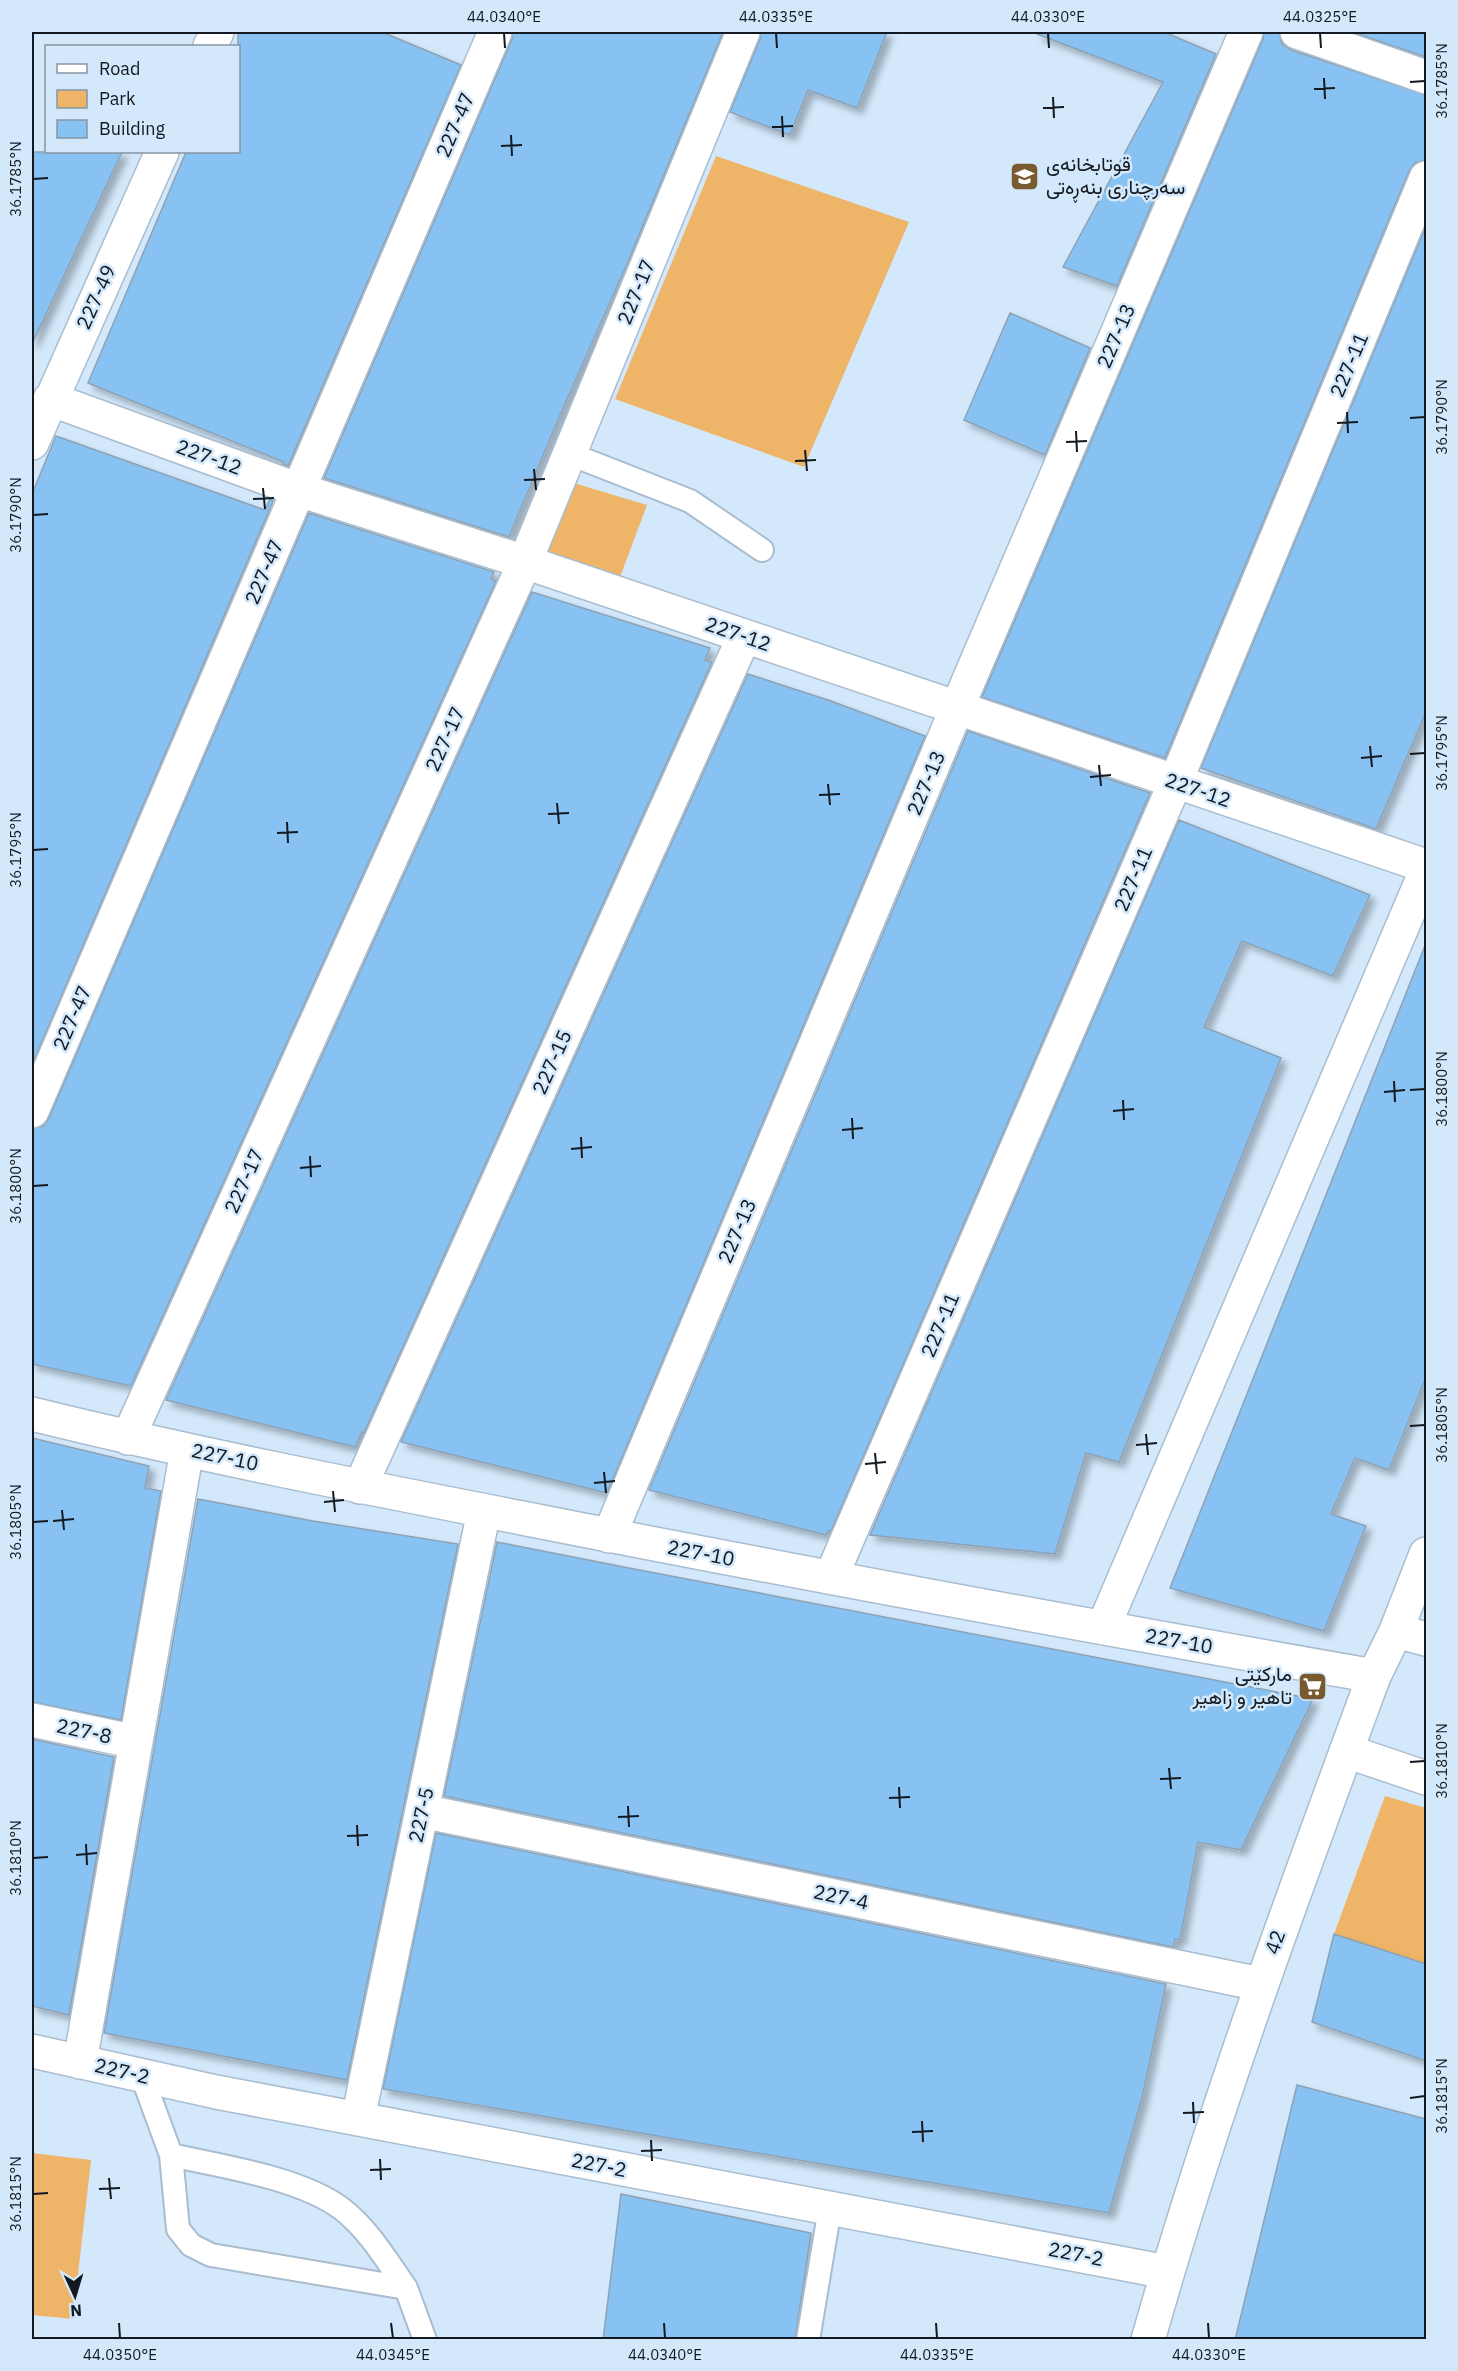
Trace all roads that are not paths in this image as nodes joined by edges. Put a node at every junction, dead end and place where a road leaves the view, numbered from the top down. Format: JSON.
{"nodes":[{"id":1,"x":495,"y":32,"type":"edge"},
{"id":2,"x":743,"y":32,"type":"edge"},
{"id":3,"x":1246,"y":32,"type":"edge"},
{"id":4,"x":1297,"y":32,"type":"edge"},
{"id":5,"x":1426,"y":77,"type":"edge"},
{"id":6,"x":162,"y":153,"type":"edge"},
{"id":7,"x":1426,"y":178,"type":"edge"},
{"id":8,"x":50,"y":399,"type":"junction"},
{"id":9,"x":32,"y":443,"type":"edge"},
{"id":10,"x":570,"y":453,"type":"junction"},
{"id":11,"x":299,"y":490,"type":"junction"},
{"id":12,"x":762,"y":550,"type":"dead end"},
{"id":13,"x":525,"y":562,"type":"junction"},
{"id":14,"x":744,"y":637,"type":"junction"},
{"id":15,"x":957,"y":708,"type":"junction"},
{"id":16,"x":1175,"y":783,"type":"junction"},
{"id":17,"x":1426,"y":866,"type":"edge"},
{"id":18,"x":1426,"y":871,"type":"edge"},
{"id":19,"x":32,"y":1111,"type":"edge"},
{"id":20,"x":32,"y":1414,"type":"edge"},
{"id":21,"x":128,"y":1438,"type":"junction"},
{"id":22,"x":187,"y":1450,"type":"junction"},
{"id":23,"x":360,"y":1487,"type":"junction"},
{"id":24,"x":484,"y":1511,"type":"junction"},
{"id":25,"x":609,"y":1536,"type":"junction"},
{"id":26,"x":1426,"y":1554,"type":"edge"},
{"id":27,"x":831,"y":1577,"type":"junction"},
{"id":28,"x":1103,"y":1628,"type":"junction"},
{"id":29,"x":1411,"y":1635,"type":"edge"},
{"id":30,"x":1374,"y":1676,"type":"junction"},
{"id":31,"x":32,"y":1720,"type":"edge"},
{"id":32,"x":136,"y":1742,"type":"junction"},
{"id":33,"x":1346,"y":1751,"type":"junction"},
{"id":34,"x":1426,"y":1778,"type":"edge"},
{"id":35,"x":422,"y":1811,"type":"junction"},
{"id":36,"x":1260,"y":1984,"type":"junction"},
{"id":37,"x":32,"y":2051,"type":"edge"},
{"id":38,"x":80,"y":2062,"type":"junction"},
{"id":39,"x":142,"y":2076,"type":"junction"},
{"id":40,"x":358,"y":2119,"type":"junction"},
{"id":41,"x":171,"y":2155,"type":"junction"},
{"id":42,"x":830,"y":2208,"type":"junction"},
{"id":43,"x":1167,"y":2272,"type":"junction"},
{"id":44,"x":406,"y":2288,"type":"junction"},
{"id":45,"x":425,"y":2340,"type":"edge"},
{"id":46,"x":808,"y":2340,"type":"edge"},
{"id":47,"x":1148,"y":2340,"type":"edge"}],
"edges":[{"from":1,"to":11,"type":"street","name":"227-47"},
{"from":2,"to":10,"type":"street","name":"227-17"},
{"from":3,"to":15,"type":"street","name":"227-13"},
{"from":4,"to":5,"type":"street"},
{"from":6,"to":8,"type":"street","name":"227-49"},
{"from":7,"to":16,"type":"street","name":"227-11"},
{"from":8,"to":9,"type":"street","name":"227-49"},
{"from":8,"to":11,"type":"street","name":"227-12"},
{"from":10,"to":12,"type":"lane"},
{"from":10,"to":13,"type":"street","name":"227-17"},
{"from":11,"to":13,"type":"street","name":"227-12"},
{"from":11,"to":19,"type":"street","name":"227-47"},
{"from":13,"to":14,"type":"street","name":"227-12"},
{"from":13,"to":21,"type":"street","name":"227-17"},
{"from":14,"to":15,"type":"street","name":"227-12"},
{"from":14,"to":23,"type":"street","name":"227-15"},
{"from":15,"to":16,"type":"street","name":"227-12"},
{"from":15,"to":25,"type":"street","name":"227-13"},
{"from":16,"to":17,"type":"street","name":"227-12"},
{"from":16,"to":27,"type":"street","name":"227-11"},
{"from":18,"to":28,"type":"street"},
{"from":20,"to":21,"type":"street","name":"227-10"},
{"from":21,"to":22,"type":"street","name":"227-10"},
{"from":22,"to":23,"type":"street","name":"227-10"},
{"from":22,"to":32,"type":"street"},
{"from":23,"to":24,"type":"street","name":"227-10"},
{"from":24,"to":25,"type":"street","name":"227-10"},
{"from":24,"to":35,"type":"street","name":"227-5"},
{"from":25,"to":27,"type":"street","name":"227-10"},
{"from":26,"to":29,"type":"street","name":"42"},
{"from":27,"to":28,"type":"street","name":"227-10"},
{"from":28,"to":30,"type":"street","name":"227-10"},
{"from":29,"to":30,"type":"street","name":"42"},
{"from":30,"to":33,"type":"street","name":"42"},
{"from":31,"to":32,"type":"street","name":"227-8"},
{"from":32,"to":38,"type":"street"},
{"from":33,"to":34,"type":"street"},
{"from":33,"to":36,"type":"street","name":"42"},
{"from":35,"to":36,"type":"street","name":"227-4"},
{"from":35,"to":40,"type":"street","name":"227-5"},
{"from":36,"to":43,"type":"street","name":"42"},
{"from":37,"to":38,"type":"street","name":"227-2"},
{"from":38,"to":39,"type":"street","name":"227-2"},
{"from":39,"to":40,"type":"street","name":"227-2"},
{"from":39,"to":41,"type":"lane"},
{"from":40,"to":42,"type":"street","name":"227-2"},
{"from":41,"to":44,"type":"lane"},
{"from":41,"to":44,"type":"lane"},
{"from":42,"to":43,"type":"street","name":"227-2"},
{"from":42,"to":46,"type":"lane"},
{"from":43,"to":47,"type":"street","name":"42"},
{"from":44,"to":45,"type":"lane"}]}
